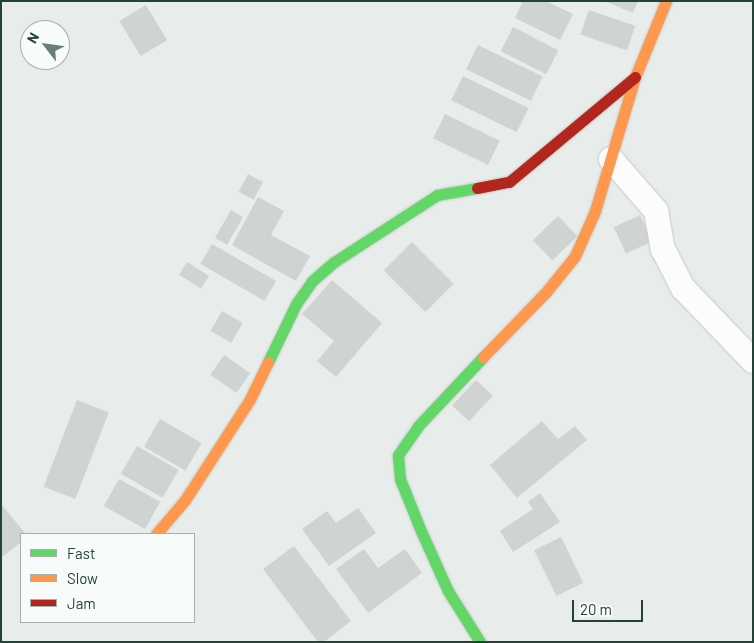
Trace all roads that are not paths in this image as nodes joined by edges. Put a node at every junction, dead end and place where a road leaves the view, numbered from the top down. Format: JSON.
{"nodes":[{"id":1,"x":666,"y":1,"type":"edge"},
{"id":2,"x":634,"y":77,"type":"junction"},
{"id":3,"x":611,"y":159,"type":"junction"},
{"id":4,"x":753,"y":361,"type":"edge"},
{"id":5,"x":157,"y":533,"type":"edge"},
{"id":6,"x":480,"y":642,"type":"edge"}],
"edges":[{"from":1,"to":2,"type":"street"},
{"from":2,"to":3,"type":"street"},
{"from":2,"to":5,"type":"street"},
{"from":3,"to":4,"type":"street"},
{"from":3,"to":6,"type":"street"}]}
